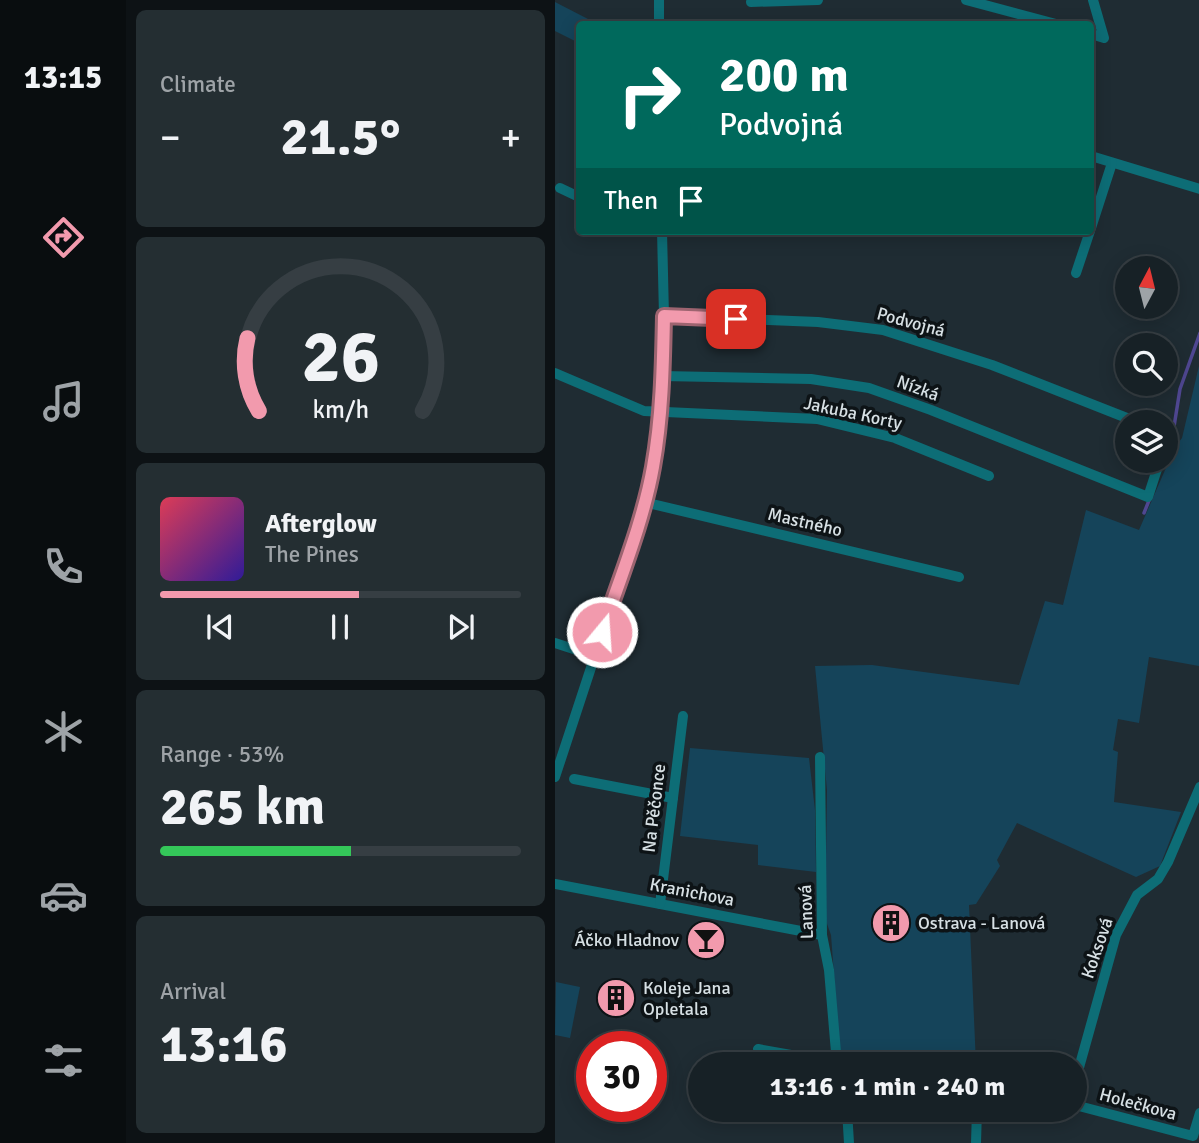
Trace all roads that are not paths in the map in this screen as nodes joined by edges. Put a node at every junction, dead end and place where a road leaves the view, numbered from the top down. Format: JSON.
{"nodes":[{"id":1,"x":659,"y":0,"type":"edge"},
{"id":2,"x":818,"y":0,"type":"edge"},
{"id":3,"x":966,"y":0,"type":"edge"},
{"id":4,"x":1093,"y":0,"type":"edge"},
{"id":5,"x":751,"y":2,"type":"dead end"},
{"id":6,"x":659,"y":21,"type":"edge"},
{"id":7,"x":1045,"y":21,"type":"edge"},
{"id":8,"x":1094,"y":35,"type":"edge"},
{"id":9,"x":1094,"y":157,"type":"edge"},
{"id":10,"x":1112,"y":163,"type":"junction"},
{"id":11,"x":560,"y":188,"type":"dead end"},
{"id":12,"x":1199,"y":189,"type":"edge"},
{"id":13,"x":576,"y":196,"type":"edge"},
{"id":14,"x":1094,"y":218,"type":"edge"},
{"id":15,"x":662,"y":235,"type":"edge"},
{"id":16,"x":1088,"y":235,"type":"edge"},
{"id":17,"x":1076,"y":273,"type":"dead end"},
{"id":18,"x":664,"y":316,"type":"junction"},
{"id":19,"x":555,"y":373,"type":"edge"},
{"id":20,"x":662,"y":376,"type":"junction"},
{"id":21,"x":661,"y":412,"type":"junction"},
{"id":22,"x":1115,"y":413,"type":"edge"},
{"id":23,"x":1156,"y":473,"type":"edge"},
{"id":24,"x":989,"y":476,"type":"dead end"},
{"id":25,"x":644,"y":502,"type":"junction"},
{"id":26,"x":959,"y":577,"type":"dead end"},
{"id":27,"x":555,"y":643,"type":"edge"},
{"id":28,"x":595,"y":656,"type":"junction"},
{"id":29,"x":683,"y":716,"type":"dead end"},
{"id":30,"x":820,"y":757,"type":"dead end"},
{"id":31,"x":555,"y":777,"type":"edge"},
{"id":32,"x":574,"y":779,"type":"dead end"},
{"id":33,"x":1199,"y":787,"type":"edge"},
{"id":34,"x":673,"y":798,"type":"junction"},
{"id":35,"x":1196,"y":802,"type":"edge"},
{"id":36,"x":555,"y":884,"type":"edge"},
{"id":37,"x":660,"y":904,"type":"junction"},
{"id":38,"x":822,"y":935,"type":"junction"},
{"id":39,"x":757,"y":1049,"type":"dead end"},
{"id":40,"x":774,"y":1052,"type":"edge"},
{"id":41,"x":834,"y":1052,"type":"edge"},
{"id":42,"x":1083,"y":1052,"type":"edge"},
{"id":43,"x":1087,"y":1108,"type":"edge"},
{"id":44,"x":1199,"y":1113,"type":"edge"},
{"id":45,"x":848,"y":1122,"type":"edge"},
{"id":46,"x":977,"y":1122,"type":"edge"},
{"id":47,"x":850,"y":1143,"type":"edge"},
{"id":48,"x":976,"y":1143,"type":"edge"}],
"edges":[{"from":1,"to":6,"type":"street"},
{"from":2,"to":5,"type":"street"},
{"from":3,"to":7,"type":"street"},
{"from":4,"to":8,"type":"street"},
{"from":9,"to":10,"type":"street"},
{"from":10,"to":12,"type":"street"},
{"from":10,"to":14,"type":"street"},
{"from":11,"to":13,"type":"street"},
{"from":15,"to":18,"type":"street"},
{"from":16,"to":17,"type":"street"},
{"from":18,"to":20,"type":"street"},
{"from":18,"to":22,"type":"street","name":"Podvojná"},
{"from":19,"to":21,"type":"street","name":"Jakuba Korty"},
{"from":20,"to":21,"type":"street"},
{"from":20,"to":23,"type":"street","name":"Nízká"},
{"from":21,"to":24,"type":"street","name":"Jakuba Korty"},
{"from":21,"to":25,"type":"street"},
{"from":25,"to":26,"type":"street","name":"Mastného"},
{"from":25,"to":28,"type":"street"},
{"from":27,"to":28,"type":"street"},
{"from":28,"to":31,"type":"street"},
{"from":29,"to":34,"type":"street","name":"Na Pěčonce"},
{"from":30,"to":38,"type":"street","name":"Lanová"},
{"from":32,"to":34,"type":"street"},
{"from":33,"to":35,"type":"street","name":"Koksová"},
{"from":34,"to":37,"type":"street","name":"Na Pěčonce"},
{"from":35,"to":42,"type":"street","name":"Koksová"},
{"from":36,"to":37,"type":"street","name":"Kranichova"},
{"from":37,"to":38,"type":"street","name":"Kranichova"},
{"from":38,"to":41,"type":"street","name":"Lanová"},
{"from":39,"to":40,"type":"street"},
{"from":43,"to":44,"type":"street","name":"Holečkova"},
{"from":45,"to":47,"type":"street"},
{"from":46,"to":48,"type":"street"}]}
